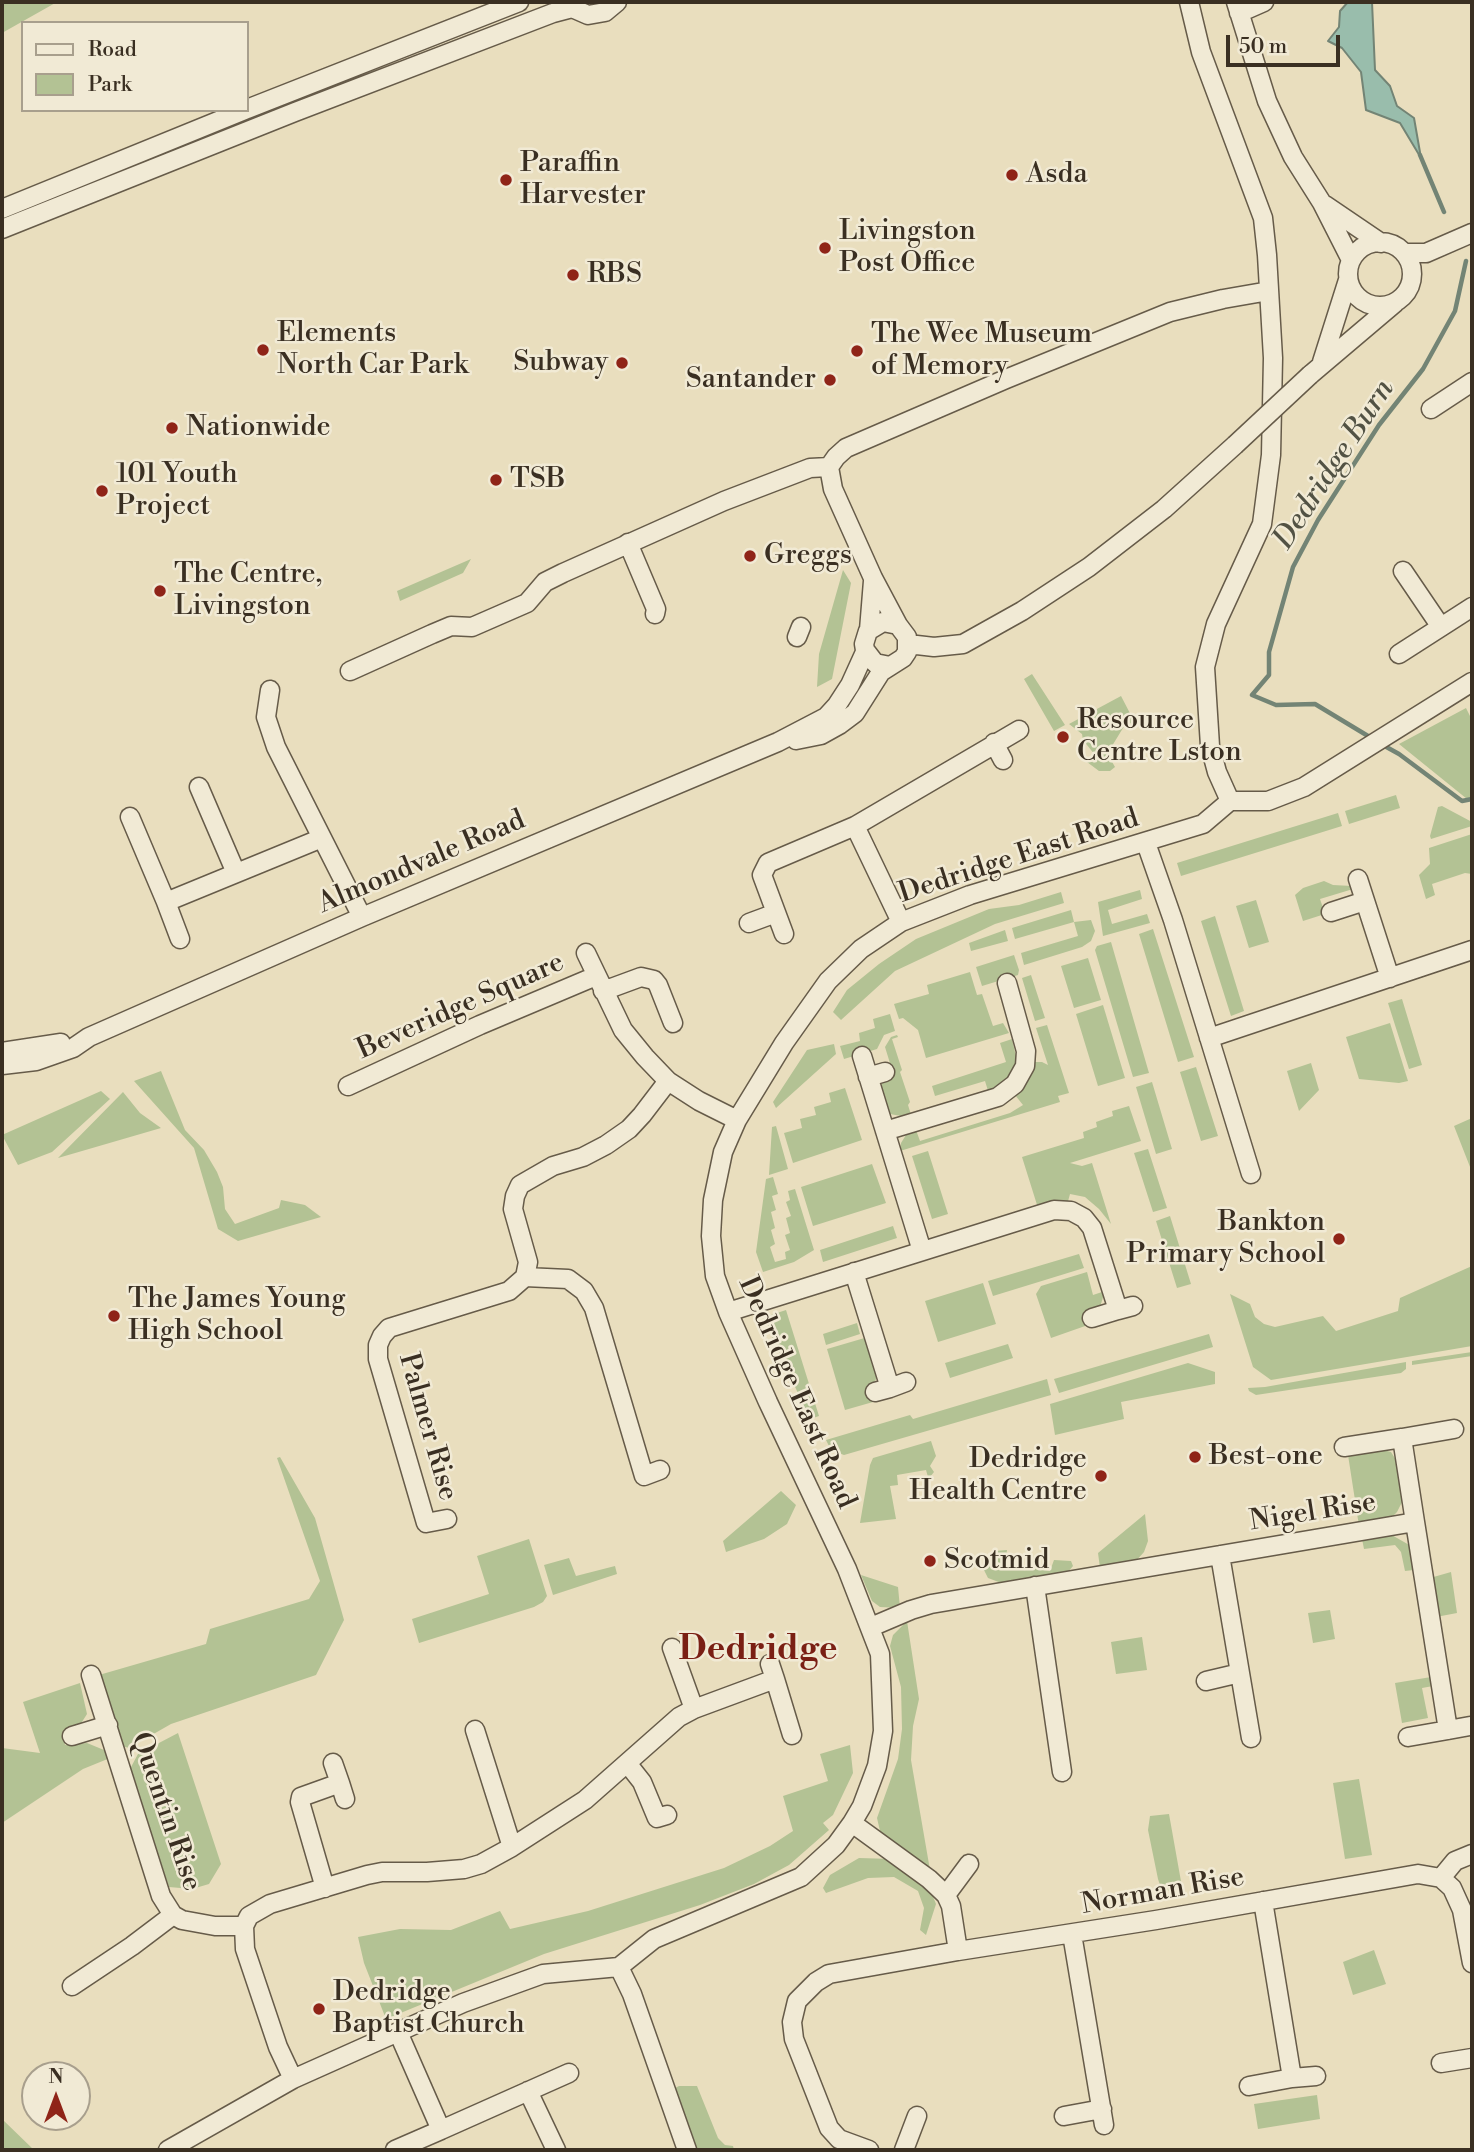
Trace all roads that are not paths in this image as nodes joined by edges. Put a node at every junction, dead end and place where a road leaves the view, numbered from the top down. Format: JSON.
{"nodes":[{"id":1,"x":519,"y":2,"type":"edge"},
{"id":2,"x":617,"y":2,"type":"edge"},
{"id":3,"x":1188,"y":2,"type":"edge"},
{"id":4,"x":1264,"y":2,"type":"edge"},
{"id":5,"x":569,"y":5,"type":"edge"},
{"id":6,"x":1237,"y":7,"type":"edge"},
{"id":7,"x":248,"y":109,"type":"edge"},
{"id":8,"x":241,"y":112,"type":"edge"},
{"id":9,"x":1322,"y":203,"type":"junction"},
{"id":10,"x":2,"y":209,"type":"edge"},
{"id":11,"x":2,"y":229,"type":"edge"},
{"id":12,"x":1472,"y":233,"type":"edge"},
{"id":13,"x":1381,"y":243,"type":"junction"},
{"id":14,"x":1404,"y":253,"type":"junction"},
{"id":15,"x":1351,"y":260,"type":"junction"},
{"id":16,"x":1348,"y":280,"type":"junction"},
{"id":17,"x":1269,"y":291,"type":"junction"},
{"id":18,"x":1396,"y":302,"type":"junction"},
{"id":19,"x":1316,"y":369,"type":"junction"},
{"id":20,"x":1472,"y":382,"type":"edge"},
{"id":21,"x":1431,"y":409,"type":"dead end"},
{"id":22,"x":829,"y":467,"type":"junction"},
{"id":23,"x":628,"y":543,"type":"junction"},
{"id":24,"x":1403,"y":571,"type":"dead end"},
{"id":25,"x":873,"y":578,"type":"junction"},
{"id":26,"x":1472,"y":607,"type":"edge"},
{"id":27,"x":655,"y":614,"type":"dead end"},
{"id":28,"x":898,"y":625,"type":"junction"},
{"id":29,"x":1441,"y":627,"type":"junction"},
{"id":30,"x":869,"y":630,"type":"junction"},
{"id":31,"x":908,"y":644,"type":"junction"},
{"id":32,"x":865,"y":652,"type":"junction"},
{"id":33,"x":1399,"y":654,"type":"dead end"},
{"id":34,"x":890,"y":666,"type":"junction"},
{"id":35,"x":350,"y":671,"type":"dead end"},
{"id":36,"x":1472,"y":682,"type":"edge"},
{"id":37,"x":270,"y":690,"type":"dead end"},
{"id":38,"x":1019,"y":730,"type":"dead end"},
{"id":39,"x":778,"y":742,"type":"junction"},
{"id":40,"x":994,"y":743,"type":"junction"},
{"id":41,"x":1003,"y":760,"type":"dead end"},
{"id":42,"x":199,"y":786,"type":"dead end"},
{"id":43,"x":1230,"y":801,"type":"junction"},
{"id":44,"x":130,"y":817,"type":"dead end"},
{"id":45,"x":855,"y":826,"type":"junction"},
{"id":46,"x":321,"y":838,"type":"junction"},
{"id":47,"x":1146,"y":843,"type":"junction"},
{"id":48,"x":236,"y":873,"type":"junction"},
{"id":49,"x":1358,"y":879,"type":"dead end"},
{"id":50,"x":1366,"y":901,"type":"junction"},
{"id":51,"x":166,"y":902,"type":"junction"},
{"id":52,"x":1331,"y":912,"type":"dead end"},
{"id":53,"x":362,"y":917,"type":"junction"},
{"id":54,"x":901,"y":922,"type":"junction"},
{"id":55,"x":749,"y":923,"type":"dead end"},
{"id":56,"x":180,"y":939,"type":"dead end"},
{"id":57,"x":1472,"y":950,"type":"edge"},
{"id":58,"x":586,"y":953,"type":"dead end"},
{"id":59,"x":1390,"y":978,"type":"junction"},
{"id":60,"x":1007,"y":983,"type":"dead end"},
{"id":61,"x":600,"y":984,"type":"junction"},
{"id":62,"x":673,"y":1023,"type":"dead end"},
{"id":63,"x":89,"y":1037,"type":"junction"},
{"id":64,"x":1209,"y":1038,"type":"junction"},
{"id":65,"x":2,"y":1052,"type":"edge"},
{"id":66,"x":862,"y":1056,"type":"dead end"},
{"id":67,"x":2,"y":1065,"type":"edge"},
{"id":68,"x":668,"y":1081,"type":"junction"},
{"id":69,"x":348,"y":1086,"type":"dead end"},
{"id":70,"x":737,"y":1120,"type":"junction"},
{"id":71,"x":885,"y":1131,"type":"junction"},
{"id":72,"x":1251,"y":1174,"type":"dead end"},
{"id":73,"x":922,"y":1251,"type":"junction"},
{"id":74,"x":854,"y":1272,"type":"junction"},
{"id":75,"x":525,"y":1277,"type":"junction"},
{"id":76,"x":728,"y":1312,"type":"junction"},
{"id":77,"x":1092,"y":1318,"type":"dead end"},
{"id":78,"x":891,"y":1387,"type":"dead end"},
{"id":79,"x":1454,"y":1429,"type":"dead end"},
{"id":80,"x":1402,"y":1438,"type":"junction"},
{"id":81,"x":1344,"y":1447,"type":"dead end"},
{"id":82,"x":644,"y":1476,"type":"dead end"},
{"id":83,"x":447,"y":1519,"type":"dead end"},
{"id":84,"x":1415,"y":1522,"type":"junction"},
{"id":85,"x":1220,"y":1555,"type":"junction"},
{"id":86,"x":1035,"y":1586,"type":"junction"},
{"id":87,"x":871,"y":1627,"type":"junction"},
{"id":88,"x":671,"y":1648,"type":"dead end"},
{"id":89,"x":1240,"y":1673,"type":"junction"},
{"id":90,"x":91,"y":1675,"type":"dead end"},
{"id":91,"x":1206,"y":1681,"type":"dead end"},
{"id":92,"x":694,"y":1709,"type":"junction"},
{"id":93,"x":108,"y":1725,"type":"junction"},
{"id":94,"x":1470,"y":1726,"type":"dead end"},
{"id":95,"x":475,"y":1730,"type":"dead end"},
{"id":96,"x":1447,"y":1730,"type":"junction"},
{"id":97,"x":792,"y":1735,"type":"dead end"},
{"id":98,"x":72,"y":1736,"type":"dead end"},
{"id":99,"x":1408,"y":1737,"type":"dead end"},
{"id":100,"x":1251,"y":1738,"type":"dead end"},
{"id":101,"x":333,"y":1763,"type":"dead end"},
{"id":102,"x":627,"y":1763,"type":"junction"},
{"id":103,"x":1062,"y":1772,"type":"dead end"},
{"id":104,"x":656,"y":1818,"type":"dead end"},
{"id":105,"x":852,"y":1824,"type":"junction"},
{"id":106,"x":512,"y":1847,"type":"junction"},
{"id":107,"x":1472,"y":1854,"type":"edge"},
{"id":108,"x":969,"y":1864,"type":"dead end"},
{"id":109,"x":1441,"y":1878,"type":"junction"},
{"id":110,"x":325,"y":1888,"type":"junction"},
{"id":111,"x":946,"y":1895,"type":"junction"},
{"id":112,"x":1263,"y":1901,"type":"junction"},
{"id":113,"x":173,"y":1915,"type":"junction"},
{"id":114,"x":244,"y":1926,"type":"junction"},
{"id":115,"x":1072,"y":1934,"type":"junction"},
{"id":116,"x":958,"y":1951,"type":"junction"},
{"id":117,"x":1472,"y":1963,"type":"edge"},
{"id":118,"x":619,"y":1967,"type":"junction"},
{"id":119,"x":72,"y":1986,"type":"dead end"},
{"id":120,"x":398,"y":2032,"type":"junction"},
{"id":121,"x":1472,"y":2058,"type":"edge"},
{"id":122,"x":1441,"y":2063,"type":"dead end"},
{"id":123,"x":569,"y":2073,"type":"dead end"},
{"id":124,"x":1316,"y":2076,"type":"dead end"},
{"id":125,"x":1292,"y":2078,"type":"junction"},
{"id":126,"x":293,"y":2079,"type":"junction"},
{"id":127,"x":1248,"y":2086,"type":"dead end"},
{"id":128,"x":528,"y":2091,"type":"junction"},
{"id":129,"x":917,"y":2116,"type":"dead end"},
{"id":130,"x":1064,"y":2116,"type":"dead end"},
{"id":131,"x":441,"y":2130,"type":"junction"},
{"id":132,"x":836,"y":2145,"type":"edge"},
{"id":133,"x":168,"y":2150,"type":"edge"},
{"id":134,"x":395,"y":2150,"type":"edge"},
{"id":135,"x":556,"y":2150,"type":"edge"},
{"id":136,"x":687,"y":2150,"type":"edge"},
{"id":137,"x":869,"y":2150,"type":"edge"},
{"id":138,"x":904,"y":2150,"type":"edge"}],
"edges":[{"from":1,"to":7,"type":"street"},
{"from":2,"to":5,"type":"street"},
{"from":3,"to":17,"type":"street"},
{"from":4,"to":6,"type":"street"},
{"from":5,"to":11,"type":"street"},
{"from":6,"to":9,"type":"street"},
{"from":8,"to":10,"type":"street"},
{"from":9,"to":13,"type":"street"},
{"from":9,"to":15,"type":"street"},
{"from":12,"to":14,"type":"street"},
{"from":13,"to":14,"type":"street"},
{"from":13,"to":15,"type":"street"},
{"from":14,"to":18,"type":"street"},
{"from":15,"to":16,"type":"street"},
{"from":16,"to":18,"type":"street"},
{"from":16,"to":19,"type":"street"},
{"from":17,"to":22,"type":"street"},
{"from":17,"to":43,"type":"street"},
{"from":18,"to":19,"type":"street"},
{"from":19,"to":31,"type":"street","bridge":true},
{"from":20,"to":21,"type":"street"},
{"from":22,"to":23,"type":"street"},
{"from":22,"to":25,"type":"street"},
{"from":23,"to":27,"type":"street"},
{"from":23,"to":35,"type":"street"},
{"from":24,"to":29,"type":"street"},
{"from":25,"to":28,"type":"street"},
{"from":25,"to":30,"type":"street"},
{"from":26,"to":29,"type":"street"},
{"from":28,"to":30,"type":"street"},
{"from":28,"to":31,"type":"street"},
{"from":29,"to":33,"type":"street"},
{"from":30,"to":32,"type":"street"},
{"from":31,"to":34,"type":"street"},
{"from":32,"to":34,"type":"street"},
{"from":32,"to":39,"type":"street","name":"Almondvale Road"},
{"from":34,"to":39,"type":"street","name":"Almondvale Road"},
{"from":36,"to":43,"type":"street"},
{"from":37,"to":46,"type":"street"},
{"from":38,"to":40,"type":"street"},
{"from":39,"to":53,"type":"street","name":"Almondvale Road"},
{"from":40,"to":41,"type":"street"},
{"from":40,"to":45,"type":"street"},
{"from":42,"to":48,"type":"street"},
{"from":43,"to":47,"type":"street","name":"Dedridge East Road"},
{"from":44,"to":51,"type":"street"},
{"from":45,"to":54,"type":"street"},
{"from":45,"to":55,"type":"street"},
{"from":46,"to":48,"type":"street"},
{"from":46,"to":53,"type":"street"},
{"from":47,"to":54,"type":"street","name":"Dedridge East Road"},
{"from":47,"to":64,"type":"street"},
{"from":48,"to":51,"type":"street"},
{"from":49,"to":50,"type":"street"},
{"from":50,"to":52,"type":"street"},
{"from":50,"to":59,"type":"street"},
{"from":51,"to":56,"type":"street"},
{"from":53,"to":63,"type":"street","name":"Almondvale Road"},
{"from":54,"to":70,"type":"street","name":"Dedridge East Road"},
{"from":57,"to":59,"type":"street"},
{"from":58,"to":61,"type":"street","name":"Beveridge Square"},
{"from":59,"to":64,"type":"street"},
{"from":60,"to":71,"type":"street"},
{"from":61,"to":62,"type":"street"},
{"from":61,"to":68,"type":"street","name":"Beveridge Square"},
{"from":61,"to":69,"type":"street","name":"Beveridge Square"},
{"from":63,"to":65,"type":"street","name":"Almondvale Road"},
{"from":63,"to":67,"type":"street","name":"Almondvale Road"},
{"from":64,"to":72,"type":"street"},
{"from":66,"to":71,"type":"street"},
{"from":68,"to":70,"type":"street","name":"Beveridge Square"},
{"from":68,"to":75,"type":"street"},
{"from":70,"to":76,"type":"street","name":"Dedridge East Road"},
{"from":71,"to":73,"type":"street"},
{"from":73,"to":74,"type":"street"},
{"from":73,"to":77,"type":"street"},
{"from":74,"to":76,"type":"street"},
{"from":74,"to":78,"type":"street"},
{"from":75,"to":82,"type":"street"},
{"from":75,"to":83,"type":"street","name":"Palmer Rise"},
{"from":76,"to":87,"type":"street","name":"Dedridge East Road"},
{"from":79,"to":80,"type":"street"},
{"from":80,"to":81,"type":"street"},
{"from":80,"to":84,"type":"street","name":"Nigel Rise"},
{"from":84,"to":85,"type":"street","name":"Nigel Rise"},
{"from":84,"to":96,"type":"street","name":"Nigel Rise"},
{"from":85,"to":86,"type":"street","name":"Nigel Rise"},
{"from":85,"to":89,"type":"street","name":"Nigel Rise"},
{"from":86,"to":87,"type":"street","name":"Nigel Rise"},
{"from":86,"to":103,"type":"street"},
{"from":87,"to":105,"type":"street","name":"Dedridge East Road"},
{"from":88,"to":92,"type":"street"},
{"from":89,"to":91,"type":"street"},
{"from":89,"to":100,"type":"street","name":"Nigel Rise"},
{"from":90,"to":93,"type":"street","name":"Quentin Rise"},
{"from":92,"to":97,"type":"street"},
{"from":92,"to":102,"type":"street"},
{"from":93,"to":98,"type":"street","name":"Quentin Rise"},
{"from":93,"to":113,"type":"street","name":"Quentin Rise"},
{"from":94,"to":96,"type":"street"},
{"from":95,"to":106,"type":"street"},
{"from":96,"to":99,"type":"street"},
{"from":101,"to":110,"type":"street"},
{"from":102,"to":104,"type":"street"},
{"from":102,"to":106,"type":"street"},
{"from":105,"to":111,"type":"street"},
{"from":105,"to":118,"type":"street","name":"Dedridge East Road"},
{"from":106,"to":110,"type":"street"},
{"from":107,"to":109,"type":"street"},
{"from":108,"to":111,"type":"street"},
{"from":109,"to":112,"type":"street","name":"Norman Rise"},
{"from":109,"to":117,"type":"street"},
{"from":110,"to":114,"type":"street"},
{"from":111,"to":116,"type":"street"},
{"from":112,"to":115,"type":"street","name":"Norman Rise"},
{"from":112,"to":125,"type":"street","name":"Norman Rise"},
{"from":113,"to":114,"type":"street","name":"Quentin Rise"},
{"from":113,"to":119,"type":"street","name":"Quentin Rise"},
{"from":114,"to":126,"type":"street"},
{"from":115,"to":116,"type":"street","name":"Norman Rise"},
{"from":115,"to":130,"type":"street","name":"Norman Rise"},
{"from":116,"to":132,"type":"street","name":"Norman Rise"},
{"from":118,"to":120,"type":"street"},
{"from":118,"to":136,"type":"street"},
{"from":120,"to":126,"type":"street"},
{"from":120,"to":131,"type":"street"},
{"from":121,"to":122,"type":"street"},
{"from":123,"to":128,"type":"street"},
{"from":124,"to":125,"type":"street"},
{"from":125,"to":127,"type":"street"},
{"from":126,"to":133,"type":"street"},
{"from":128,"to":131,"type":"street"},
{"from":128,"to":135,"type":"street"},
{"from":129,"to":138,"type":"street"},
{"from":131,"to":134,"type":"street"},
{"from":132,"to":137,"type":"street","name":"Norman Rise"}]}
